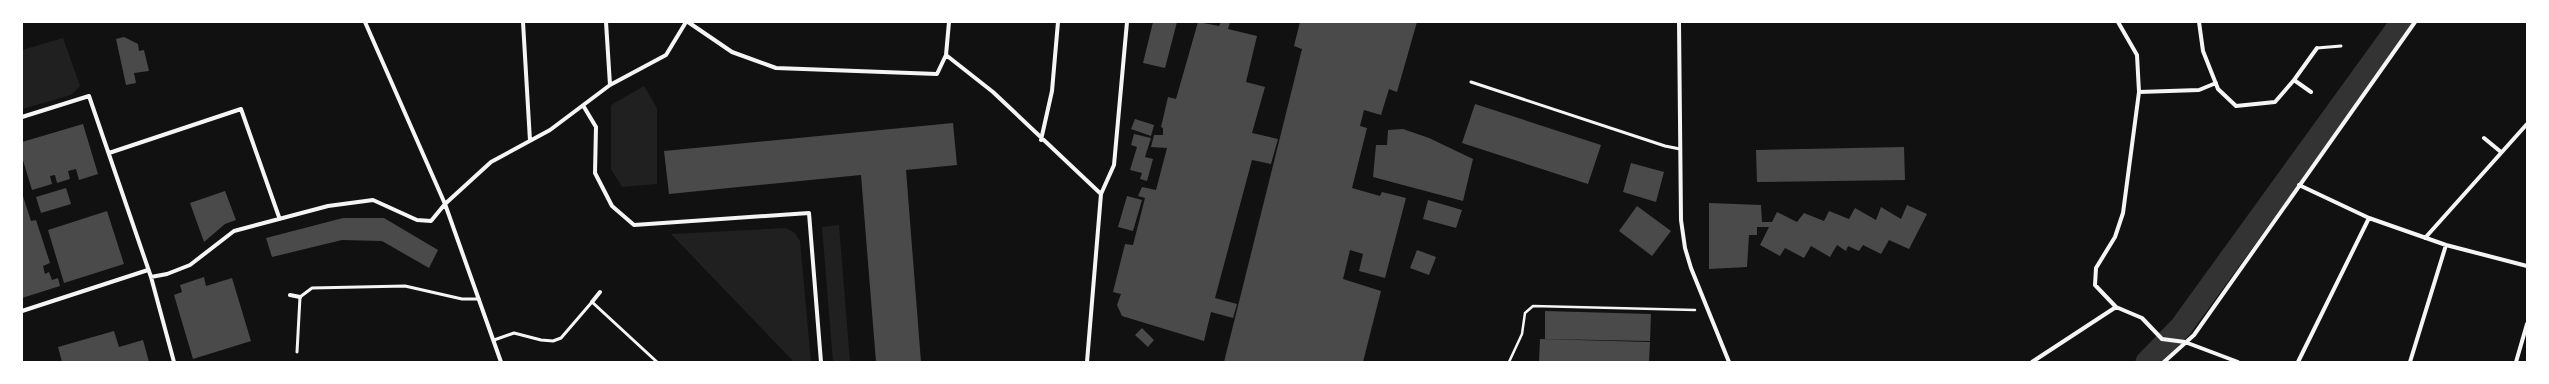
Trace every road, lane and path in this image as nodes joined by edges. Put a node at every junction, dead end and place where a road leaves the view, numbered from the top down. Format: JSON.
{"nodes":[{"id":1,"x":365,"y":22,"type":"edge"},
{"id":2,"x":522,"y":22,"type":"edge"},
{"id":3,"x":606,"y":22,"type":"edge"},
{"id":4,"x":687,"y":22,"type":"edge"},
{"id":5,"x":949,"y":22,"type":"edge"},
{"id":6,"x":1058,"y":22,"type":"edge"},
{"id":7,"x":1127,"y":22,"type":"edge"},
{"id":8,"x":1679,"y":22,"type":"edge"},
{"id":9,"x":2118,"y":22,"type":"edge"},
{"id":10,"x":2199,"y":22,"type":"edge"},
{"id":11,"x":2415,"y":22,"type":"edge"},
{"id":12,"x":2341,"y":46,"type":"dead end"},
{"id":13,"x":2317,"y":48,"type":"joint"},
{"id":14,"x":946,"y":55,"type":"junction"},
{"id":15,"x":2294,"y":80,"type":"junction"},
{"id":16,"x":1471,"y":82,"type":"dead end"},
{"id":17,"x":2216,"y":84,"type":"junction"},
{"id":18,"x":610,"y":86,"type":"junction"},
{"id":19,"x":2139,"y":92,"type":"junction"},
{"id":20,"x":2311,"y":92,"type":"dead end"},
{"id":21,"x":584,"y":107,"type":"junction"},
{"id":22,"x":22,"y":117,"type":"edge"},
{"id":23,"x":2527,"y":124,"type":"edge"},
{"id":24,"x":2484,"y":138,"type":"dead end"},
{"id":25,"x":1041,"y":140,"type":"junction"},
{"id":26,"x":530,"y":141,"type":"junction"},
{"id":27,"x":1680,"y":149,"type":"junction"},
{"id":28,"x":2501,"y":152,"type":"junction"},
{"id":29,"x":109,"y":153,"type":"junction"},
{"id":30,"x":2299,"y":185,"type":"junction"},
{"id":31,"x":1101,"y":194,"type":"junction"},
{"id":32,"x":445,"y":204,"type":"junction"},
{"id":33,"x":279,"y":217,"type":"junction"},
{"id":34,"x":2369,"y":218,"type":"junction"},
{"id":35,"x":2425,"y":238,"type":"junction"},
{"id":36,"x":2446,"y":245,"type":"junction"},
{"id":37,"x":2527,"y":266,"type":"edge"},
{"id":38,"x":148,"y":270,"type":"junction"},
{"id":39,"x":150,"y":277,"type":"junction"},
{"id":40,"x":600,"y":292,"type":"dead end"},
{"id":41,"x":290,"y":295,"type":"dead end"},
{"id":42,"x":300,"y":297,"type":"junction"},
{"id":43,"x":479,"y":299,"type":"junction"},
{"id":44,"x":592,"y":302,"type":"junction"},
{"id":45,"x":1707,"y":306,"type":"junction"},
{"id":46,"x":2116,"y":307,"type":"junction"},
{"id":47,"x":22,"y":311,"type":"edge"},
{"id":48,"x":2527,"y":324,"type":"edge"},
{"id":49,"x":494,"y":340,"type":"junction"},
{"id":50,"x":2185,"y":342,"type":"junction"},
{"id":51,"x":297,"y":352,"type":"dead end"},
{"id":52,"x":174,"y":362,"type":"edge"},
{"id":53,"x":501,"y":362,"type":"edge"},
{"id":54,"x":657,"y":362,"type":"edge"},
{"id":55,"x":821,"y":362,"type":"edge"},
{"id":56,"x":1087,"y":362,"type":"edge"},
{"id":57,"x":1509,"y":362,"type":"edge"},
{"id":58,"x":1729,"y":362,"type":"edge"},
{"id":59,"x":2032,"y":362,"type":"edge"},
{"id":60,"x":2164,"y":362,"type":"edge"},
{"id":61,"x":2238,"y":362,"type":"edge"},
{"id":62,"x":2298,"y":362,"type":"edge"},
{"id":63,"x":2410,"y":362,"type":"edge"},
{"id":64,"x":2516,"y":362,"type":"edge"}],
"edges":[{"from":1,"to":32,"type":"street"},
{"from":2,"to":26,"type":"street"},
{"from":3,"to":18,"type":"street"},
{"from":4,"to":14,"type":"street"},
{"from":4,"to":18,"type":"street"},
{"from":5,"to":14,"type":"street"},
{"from":6,"to":25,"type":"street"},
{"from":7,"to":31,"type":"street"},
{"from":8,"to":27,"type":"street"},
{"from":9,"to":19,"type":"street"},
{"from":10,"to":17,"type":"street"},
{"from":11,"to":30,"type":"street"},
{"from":12,"to":13,"type":"lane"},
{"from":13,"to":15,"type":"street"},
{"from":14,"to":25,"type":"street"},
{"from":15,"to":17,"type":"street"},
{"from":15,"to":20,"type":"street"},
{"from":16,"to":27,"type":"lane"},
{"from":17,"to":19,"type":"street"},
{"from":18,"to":21,"type":"street"},
{"from":19,"to":46,"type":"street"},
{"from":21,"to":26,"type":"street"},
{"from":21,"to":55,"type":"street"},
{"from":22,"to":29,"type":"street"},
{"from":23,"to":28,"type":"street"},
{"from":24,"to":28,"type":"street"},
{"from":25,"to":31,"type":"street"},
{"from":26,"to":32,"type":"street"},
{"from":27,"to":45,"type":"street"},
{"from":28,"to":35,"type":"street"},
{"from":29,"to":33,"type":"street"},
{"from":29,"to":38,"type":"street"},
{"from":30,"to":34,"type":"street"},
{"from":30,"to":50,"type":"street"},
{"from":31,"to":56,"type":"street"},
{"from":32,"to":33,"type":"street"},
{"from":32,"to":43,"type":"street"},
{"from":33,"to":39,"type":"street"},
{"from":34,"to":35,"type":"street"},
{"from":34,"to":62,"type":"street"},
{"from":35,"to":36,"type":"street"},
{"from":36,"to":37,"type":"street"},
{"from":36,"to":63,"type":"street"},
{"from":38,"to":39,"type":"street"},
{"from":38,"to":47,"type":"street"},
{"from":39,"to":52,"type":"street"},
{"from":40,"to":44,"type":"street"},
{"from":41,"to":42,"type":"street"},
{"from":42,"to":43,"type":"lane"},
{"from":42,"to":51,"type":"lane"},
{"from":43,"to":49,"type":"street"},
{"from":44,"to":49,"type":"lane"},
{"from":44,"to":54,"type":"lane"},
{"from":45,"to":57,"type":"path"},
{"from":45,"to":58,"type":"street"},
{"from":46,"to":50,"type":"street"},
{"from":46,"to":59,"type":"street"},
{"from":48,"to":64,"type":"street"},
{"from":49,"to":53,"type":"street"},
{"from":50,"to":60,"type":"street"},
{"from":50,"to":61,"type":"street"}]}
